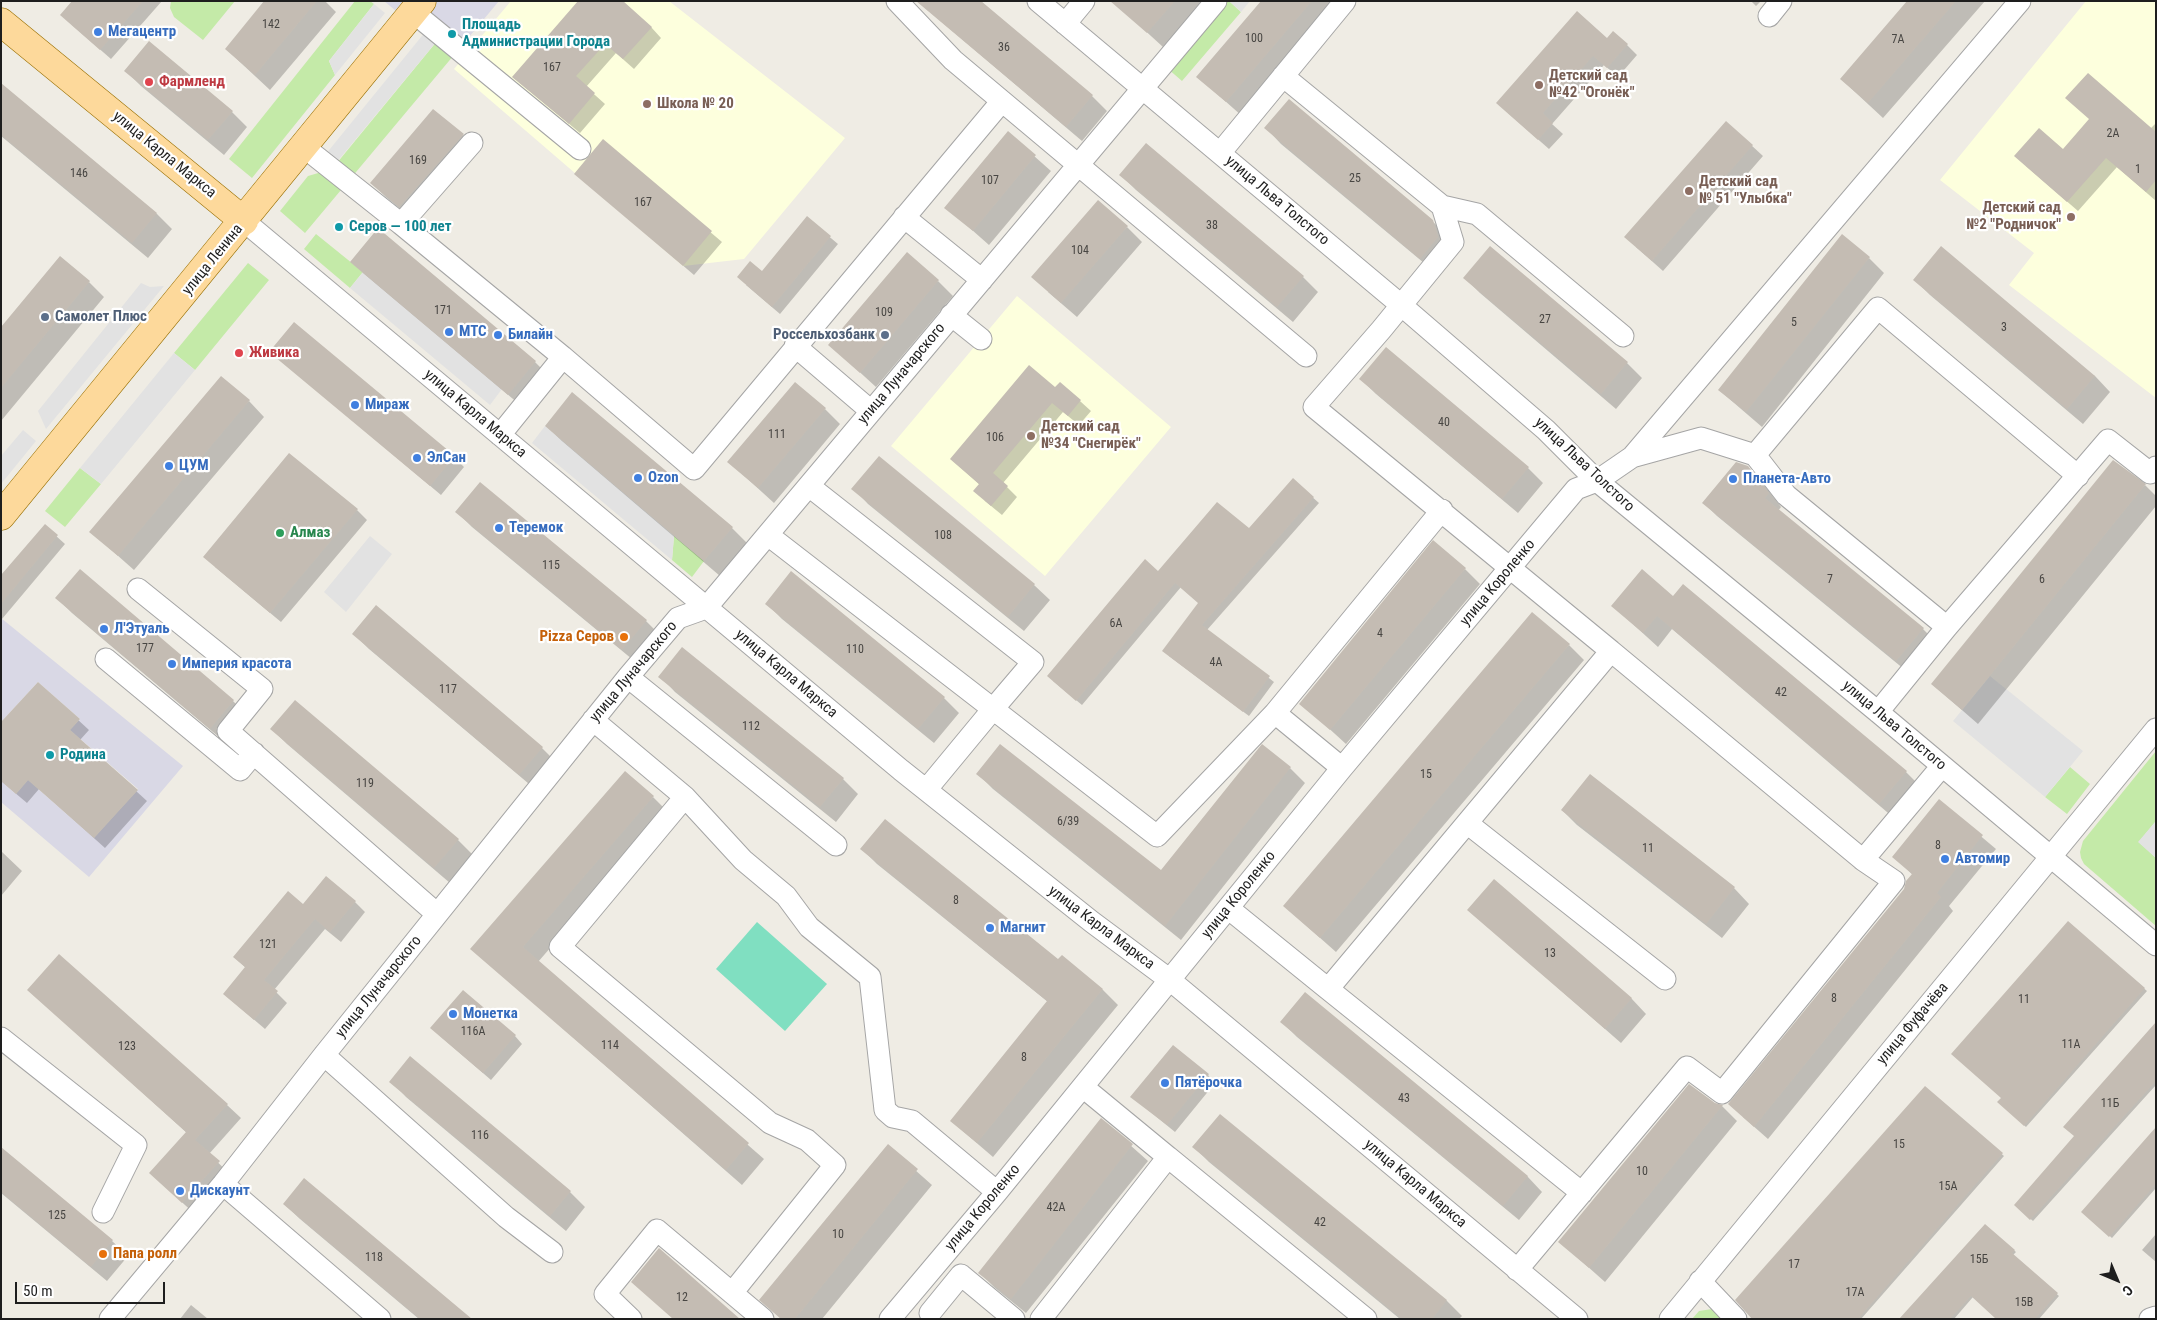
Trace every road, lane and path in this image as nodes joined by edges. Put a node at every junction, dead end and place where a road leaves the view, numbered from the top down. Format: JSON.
{"nodes":[{"id":1,"x":897,"y":1,"type":"edge"},
{"id":2,"x":1038,"y":1,"type":"edge"},
{"id":3,"x":1084,"y":1,"type":"edge"},
{"id":4,"x":1216,"y":1,"type":"edge"},
{"id":5,"x":1345,"y":1,"type":"edge"},
{"id":6,"x":2020,"y":1,"type":"edge"},
{"id":7,"x":418,"y":7,"type":"edge"},
{"id":8,"x":1,"y":22,"type":"edge"},
{"id":9,"x":1064,"y":24,"type":"junction"},
{"id":10,"x":1283,"y":76,"type":"junction"},
{"id":11,"x":1142,"y":89,"type":"junction"},
{"id":12,"x":1002,"y":101,"type":"junction"},
{"id":13,"x":472,"y":143,"type":"dead end"},
{"id":14,"x":304,"y":146,"type":"junction"},
{"id":15,"x":580,"y":149,"type":"dead end"},
{"id":16,"x":1220,"y":153,"type":"junction"},
{"id":17,"x":1078,"y":165,"type":"junction"},
{"id":18,"x":1442,"y":206,"type":"junction"},
{"id":19,"x":904,"y":217,"type":"junction"},
{"id":20,"x":244,"y":221,"type":"junction"},
{"id":21,"x":401,"y":224,"type":"junction"},
{"id":22,"x":982,"y":280,"type":"junction"},
{"id":23,"x":1401,"y":305,"type":"junction"},
{"id":24,"x":952,"y":316,"type":"junction"},
{"id":25,"x":1623,"y":336,"type":"dead end"},
{"id":26,"x":981,"y":339,"type":"dead end"},
{"id":27,"x":795,"y":346,"type":"junction"},
{"id":28,"x":1306,"y":356,"type":"dead end"},
{"id":29,"x":563,"y":357,"type":"junction"},
{"id":30,"x":871,"y":411,"type":"junction"},
{"id":31,"x":500,"y":435,"type":"junction"},
{"id":32,"x":1755,"y":455,"type":"junction"},
{"id":33,"x":1632,"y":456,"type":"junction"},
{"id":34,"x":2156,"y":467,"type":"edge"},
{"id":35,"x":2078,"y":476,"type":"junction"},
{"id":36,"x":1596,"y":481,"type":"junction"},
{"id":37,"x":809,"y":486,"type":"junction"},
{"id":38,"x":1442,"y":510,"type":"junction"},
{"id":39,"x":1,"y":516,"type":"edge"},
{"id":40,"x":768,"y":535,"type":"junction"},
{"id":41,"x":1512,"y":568,"type":"junction"},
{"id":42,"x":138,"y":588,"type":"dead end"},
{"id":43,"x":706,"y":608,"type":"junction"},
{"id":44,"x":1947,"y":627,"type":"junction"},
{"id":45,"x":1611,"y":651,"type":"junction"},
{"id":46,"x":106,"y":659,"type":"dead end"},
{"id":47,"x":628,"y":677,"type":"junction"},
{"id":48,"x":993,"y":709,"type":"junction"},
{"id":49,"x":1878,"y":712,"type":"junction"},
{"id":50,"x":1275,"y":713,"type":"junction"},
{"id":51,"x":593,"y":720,"type":"junction"},
{"id":52,"x":2156,"y":729,"type":"edge"},
{"id":53,"x":254,"y":753,"type":"junction"},
{"id":54,"x":1942,"y":766,"type":"junction"},
{"id":55,"x":1342,"y":768,"type":"junction"},
{"id":56,"x":926,"y":790,"type":"junction"},
{"id":57,"x":685,"y":797,"type":"junction"},
{"id":58,"x":1467,"y":823,"type":"junction"},
{"id":59,"x":836,"y":844,"type":"dead end"},
{"id":60,"x":2051,"y":856,"type":"junction"},
{"id":61,"x":1863,"y":860,"type":"junction"},
{"id":62,"x":1228,"y":908,"type":"junction"},
{"id":63,"x":436,"y":914,"type":"junction"},
{"id":64,"x":2156,"y":945,"type":"edge"},
{"id":65,"x":1665,"y":979,"type":"dead end"},
{"id":66,"x":1170,"y":980,"type":"junction"},
{"id":67,"x":1328,"y":989,"type":"junction"},
{"id":68,"x":1,"y":1038,"type":"edge"},
{"id":69,"x":324,"y":1055,"type":"junction"},
{"id":70,"x":1083,"y":1087,"type":"junction"},
{"id":71,"x":1168,"y":1157,"type":"junction"},
{"id":72,"x":223,"y":1184,"type":"junction"},
{"id":73,"x":997,"y":1192,"type":"junction"},
{"id":74,"x":1582,"y":1193,"type":"junction"},
{"id":75,"x":103,"y":1212,"type":"dead end"},
{"id":76,"x":552,"y":1252,"type":"dead end"},
{"id":77,"x":1517,"y":1270,"type":"junction"},
{"id":78,"x":1700,"y":1281,"type":"junction"},
{"id":79,"x":732,"y":1293,"type":"junction"},
{"id":80,"x":910,"y":1296,"type":"junction"},
{"id":81,"x":934,"y":1316,"type":"edge"},
{"id":82,"x":2156,"y":1317,"type":"edge"},
{"id":83,"x":110,"y":1319,"type":"edge"},
{"id":84,"x":380,"y":1319,"type":"edge"},
{"id":85,"x":631,"y":1319,"type":"edge"},
{"id":86,"x":763,"y":1319,"type":"edge"},
{"id":87,"x":890,"y":1319,"type":"edge"},
{"id":88,"x":1014,"y":1319,"type":"edge"},
{"id":89,"x":1041,"y":1319,"type":"edge"},
{"id":90,"x":1366,"y":1319,"type":"edge"},
{"id":91,"x":1577,"y":1319,"type":"edge"},
{"id":92,"x":1670,"y":1319,"type":"edge"},
{"id":93,"x":1736,"y":1319,"type":"edge"},
{"id":94,"x":2150,"y":1319,"type":"edge"}],
"edges":[{"from":1,"to":12,"type":"street"},
{"from":2,"to":9,"type":"street","name":"улица Льва Толстого"},
{"from":3,"to":9,"type":"street"},
{"from":4,"to":11,"type":"street","name":"улица Луначарского"},
{"from":5,"to":10,"type":"street"},
{"from":6,"to":33,"type":"street"},
{"from":7,"to":14,"type":"main road","name":"улица Ленина"},
{"from":7,"to":15,"type":"street"},
{"from":8,"to":20,"type":"main road","name":"улица Карла Маркса"},
{"from":9,"to":11,"type":"street","name":"улица Льва Толстого"},
{"from":10,"to":16,"type":"street"},
{"from":10,"to":18,"type":"street"},
{"from":11,"to":16,"type":"street","name":"улица Льва Толстого"},
{"from":11,"to":17,"type":"street","name":"улица Луначарского"},
{"from":12,"to":17,"type":"street"},
{"from":12,"to":19,"type":"street"},
{"from":13,"to":21,"type":"street"},
{"from":14,"to":20,"type":"main road","name":"улица Ленина"},
{"from":14,"to":21,"type":"street"},
{"from":16,"to":23,"type":"street","name":"улица Льва Толстого"},
{"from":17,"to":22,"type":"street","name":"улица Луначарского"},
{"from":17,"to":28,"type":"street"},
{"from":18,"to":23,"type":"street"},
{"from":18,"to":25,"type":"street"},
{"from":19,"to":22,"type":"street"},
{"from":19,"to":27,"type":"street"},
{"from":20,"to":31,"type":"street","name":"улица Карла Маркса"},
{"from":20,"to":39,"type":"main road","name":"улица Ленина"},
{"from":21,"to":29,"type":"street"},
{"from":22,"to":24,"type":"street","name":"улица Луначарского"},
{"from":23,"to":36,"type":"street","name":"улица Льва Толстого"},
{"from":23,"to":38,"type":"street"},
{"from":24,"to":26,"type":"street"},
{"from":24,"to":30,"type":"street","name":"улица Луначарского"},
{"from":27,"to":29,"type":"street"},
{"from":27,"to":30,"type":"street"},
{"from":29,"to":31,"type":"street"},
{"from":30,"to":37,"type":"street","name":"улица Луначарского"},
{"from":31,"to":43,"type":"street","name":"улица Карла Маркса"},
{"from":32,"to":33,"type":"street"},
{"from":32,"to":35,"type":"street"},
{"from":32,"to":44,"type":"street"},
{"from":33,"to":36,"type":"street","name":"улица Короленко"},
{"from":34,"to":35,"type":"street"},
{"from":35,"to":44,"type":"street"},
{"from":36,"to":41,"type":"street","name":"улица Короленко"},
{"from":36,"to":49,"type":"street","name":"улица Льва Толстого"},
{"from":37,"to":40,"type":"street","name":"улица Луначарского"},
{"from":37,"to":48,"type":"street"},
{"from":38,"to":41,"type":"street"},
{"from":38,"to":50,"type":"street"},
{"from":40,"to":43,"type":"street","name":"улица Луначарского"},
{"from":40,"to":48,"type":"street"},
{"from":41,"to":45,"type":"street"},
{"from":41,"to":55,"type":"street","name":"улица Короленко"},
{"from":42,"to":53,"type":"street"},
{"from":43,"to":47,"type":"street","name":"улица Луначарского"},
{"from":43,"to":56,"type":"street","name":"улица Карла Маркса"},
{"from":44,"to":49,"type":"street"},
{"from":45,"to":58,"type":"street"},
{"from":45,"to":61,"type":"street"},
{"from":46,"to":53,"type":"street"},
{"from":47,"to":51,"type":"street","name":"улица Луначарского"},
{"from":47,"to":59,"type":"street"},
{"from":48,"to":50,"type":"street"},
{"from":48,"to":56,"type":"street"},
{"from":49,"to":54,"type":"street","name":"улица Льва Толстого"},
{"from":50,"to":55,"type":"street"},
{"from":51,"to":57,"type":"street"},
{"from":51,"to":63,"type":"street","name":"улица Луначарского"},
{"from":52,"to":60,"type":"street","name":"улица Фуфачёва"},
{"from":53,"to":63,"type":"street"},
{"from":54,"to":60,"type":"street","name":"улица Льва Толстого"},
{"from":54,"to":61,"type":"street"},
{"from":55,"to":62,"type":"street","name":"улица Короленко"},
{"from":56,"to":66,"type":"street","name":"улица Карла Маркса"},
{"from":57,"to":73,"type":"street"},
{"from":57,"to":79,"type":"street"},
{"from":58,"to":65,"type":"street"},
{"from":58,"to":67,"type":"street"},
{"from":60,"to":64,"type":"street","name":"улица Льва Толстого"},
{"from":60,"to":78,"type":"street","name":"улица Фуфачёва"},
{"from":61,"to":74,"type":"street"},
{"from":62,"to":66,"type":"street","name":"улица Короленко"},
{"from":62,"to":67,"type":"street"},
{"from":63,"to":69,"type":"street","name":"улица Луначарского"},
{"from":66,"to":70,"type":"street","name":"улица Короленко"},
{"from":66,"to":77,"type":"street","name":"улица Карла Маркса"},
{"from":67,"to":74,"type":"street"},
{"from":68,"to":75,"type":"street"},
{"from":69,"to":72,"type":"street","name":"улица Луначарского"},
{"from":69,"to":76,"type":"street"},
{"from":70,"to":71,"type":"street"},
{"from":70,"to":73,"type":"street","name":"улица Короленко"},
{"from":71,"to":89,"type":"street"},
{"from":71,"to":90,"type":"street"},
{"from":72,"to":83,"type":"street","name":"улица Луначарского"},
{"from":72,"to":84,"type":"street"},
{"from":73,"to":80,"type":"street","name":"улица Короленко"},
{"from":74,"to":77,"type":"street"},
{"from":77,"to":91,"type":"street","name":"улица Карла Маркса"},
{"from":78,"to":92,"type":"street","name":"улица Фуфачёва"},
{"from":78,"to":93,"type":"street"},
{"from":79,"to":85,"type":"street"},
{"from":79,"to":86,"type":"street"},
{"from":80,"to":81,"type":"street"},
{"from":80,"to":87,"type":"street","name":"улица Короленко"},
{"from":81,"to":88,"type":"street"},
{"from":82,"to":94,"type":"street"}]}
